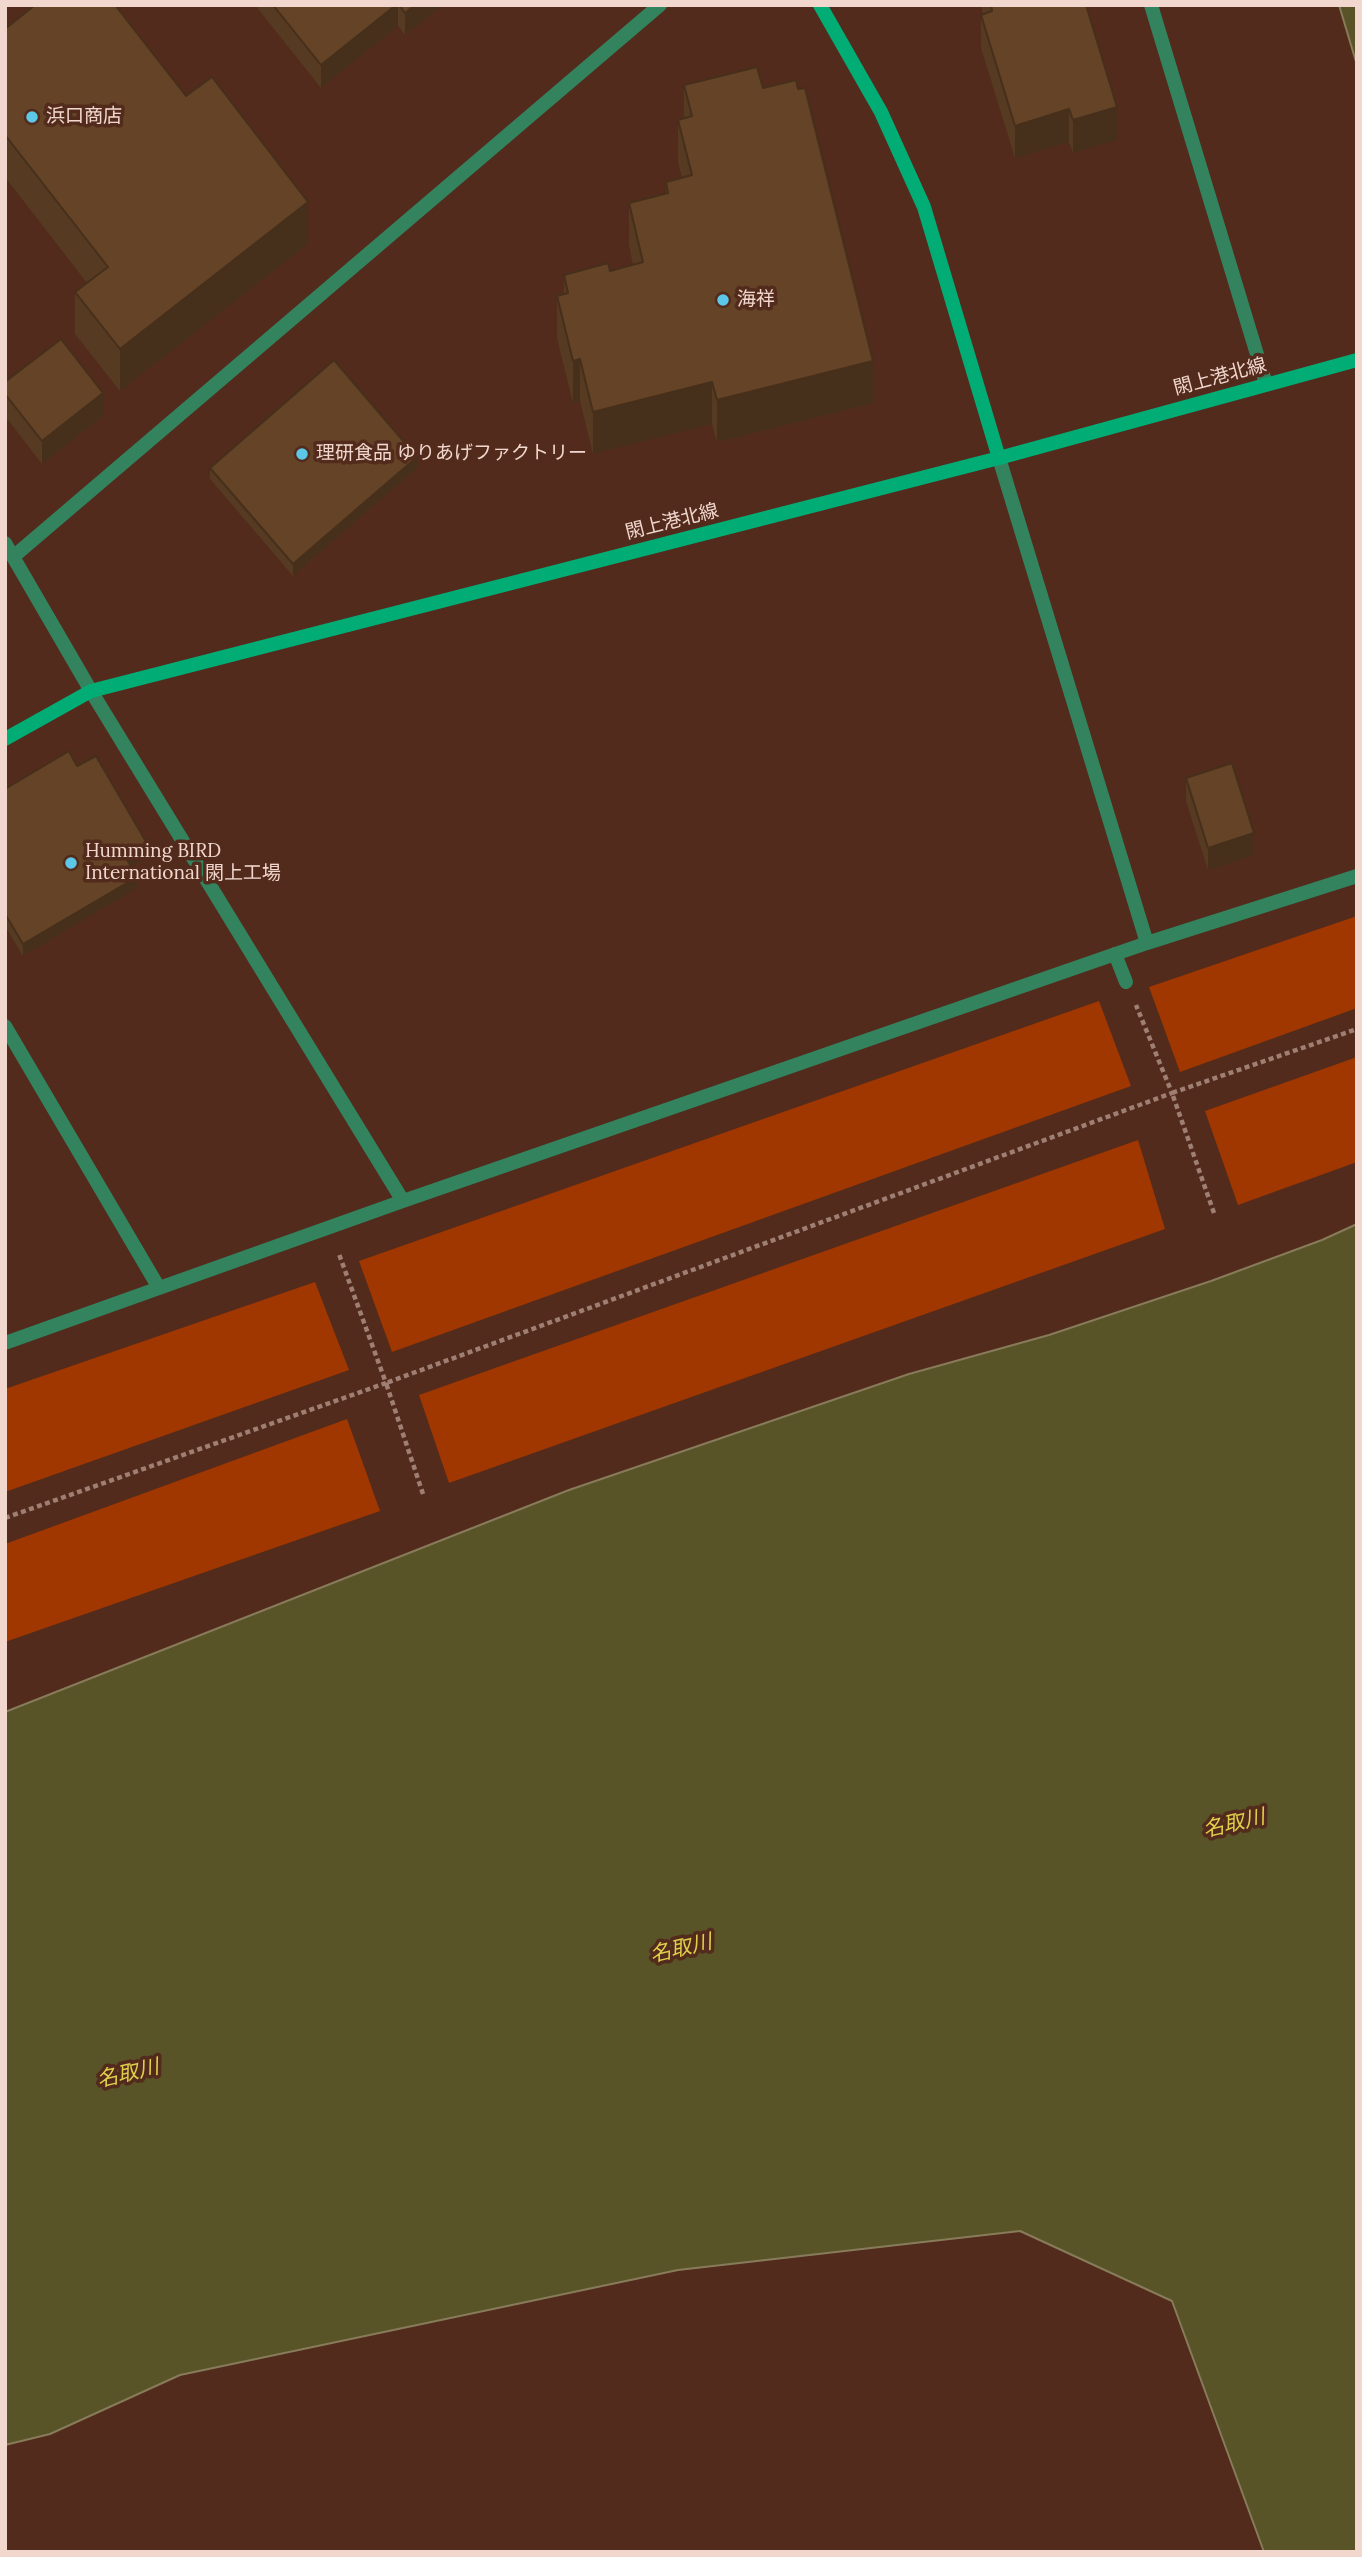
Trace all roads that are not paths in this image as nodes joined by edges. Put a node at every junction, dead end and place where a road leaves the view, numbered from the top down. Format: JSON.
{"nodes":[{"id":1,"x":660,"y":5,"type":"edge"},
{"id":2,"x":820,"y":5,"type":"edge"},
{"id":3,"x":1151,"y":5,"type":"edge"},
{"id":4,"x":1357,"y":360,"type":"edge"},
{"id":5,"x":1266,"y":384,"type":"junction"},
{"id":6,"x":999,"y":458,"type":"junction"},
{"id":7,"x":5,"y":543,"type":"edge"},
{"id":8,"x":13,"y":557,"type":"junction"},
{"id":9,"x":91,"y":691,"type":"junction"},
{"id":10,"x":5,"y":740,"type":"edge"},
{"id":11,"x":1357,"y":876,"type":"edge"},
{"id":12,"x":1147,"y":943,"type":"junction"},
{"id":13,"x":1115,"y":954,"type":"junction"},
{"id":14,"x":1126,"y":982,"type":"road end"},
{"id":15,"x":5,"y":1026,"type":"edge"},
{"id":16,"x":403,"y":1201,"type":"junction"},
{"id":17,"x":159,"y":1288,"type":"junction"},
{"id":18,"x":5,"y":1343,"type":"edge"}],
"edges":[{"from":1,"to":8,"type":"street"},
{"from":2,"to":6,"type":"street"},
{"from":3,"to":5,"type":"street"},
{"from":4,"to":5,"type":"street","name":"閖上港北線"},
{"from":5,"to":6,"type":"street","name":"閖上港北線"},
{"from":6,"to":9,"type":"street","name":"閖上港北線"},
{"from":6,"to":12,"type":"street"},
{"from":7,"to":8,"type":"street"},
{"from":8,"to":9,"type":"street"},
{"from":9,"to":10,"type":"street","name":"閖上港北線"},
{"from":9,"to":16,"type":"street"},
{"from":11,"to":12,"type":"street"},
{"from":12,"to":13,"type":"street"},
{"from":13,"to":14,"type":"street"},
{"from":13,"to":16,"type":"street"},
{"from":15,"to":17,"type":"street"},
{"from":16,"to":17,"type":"street"},
{"from":17,"to":18,"type":"street"}]}
